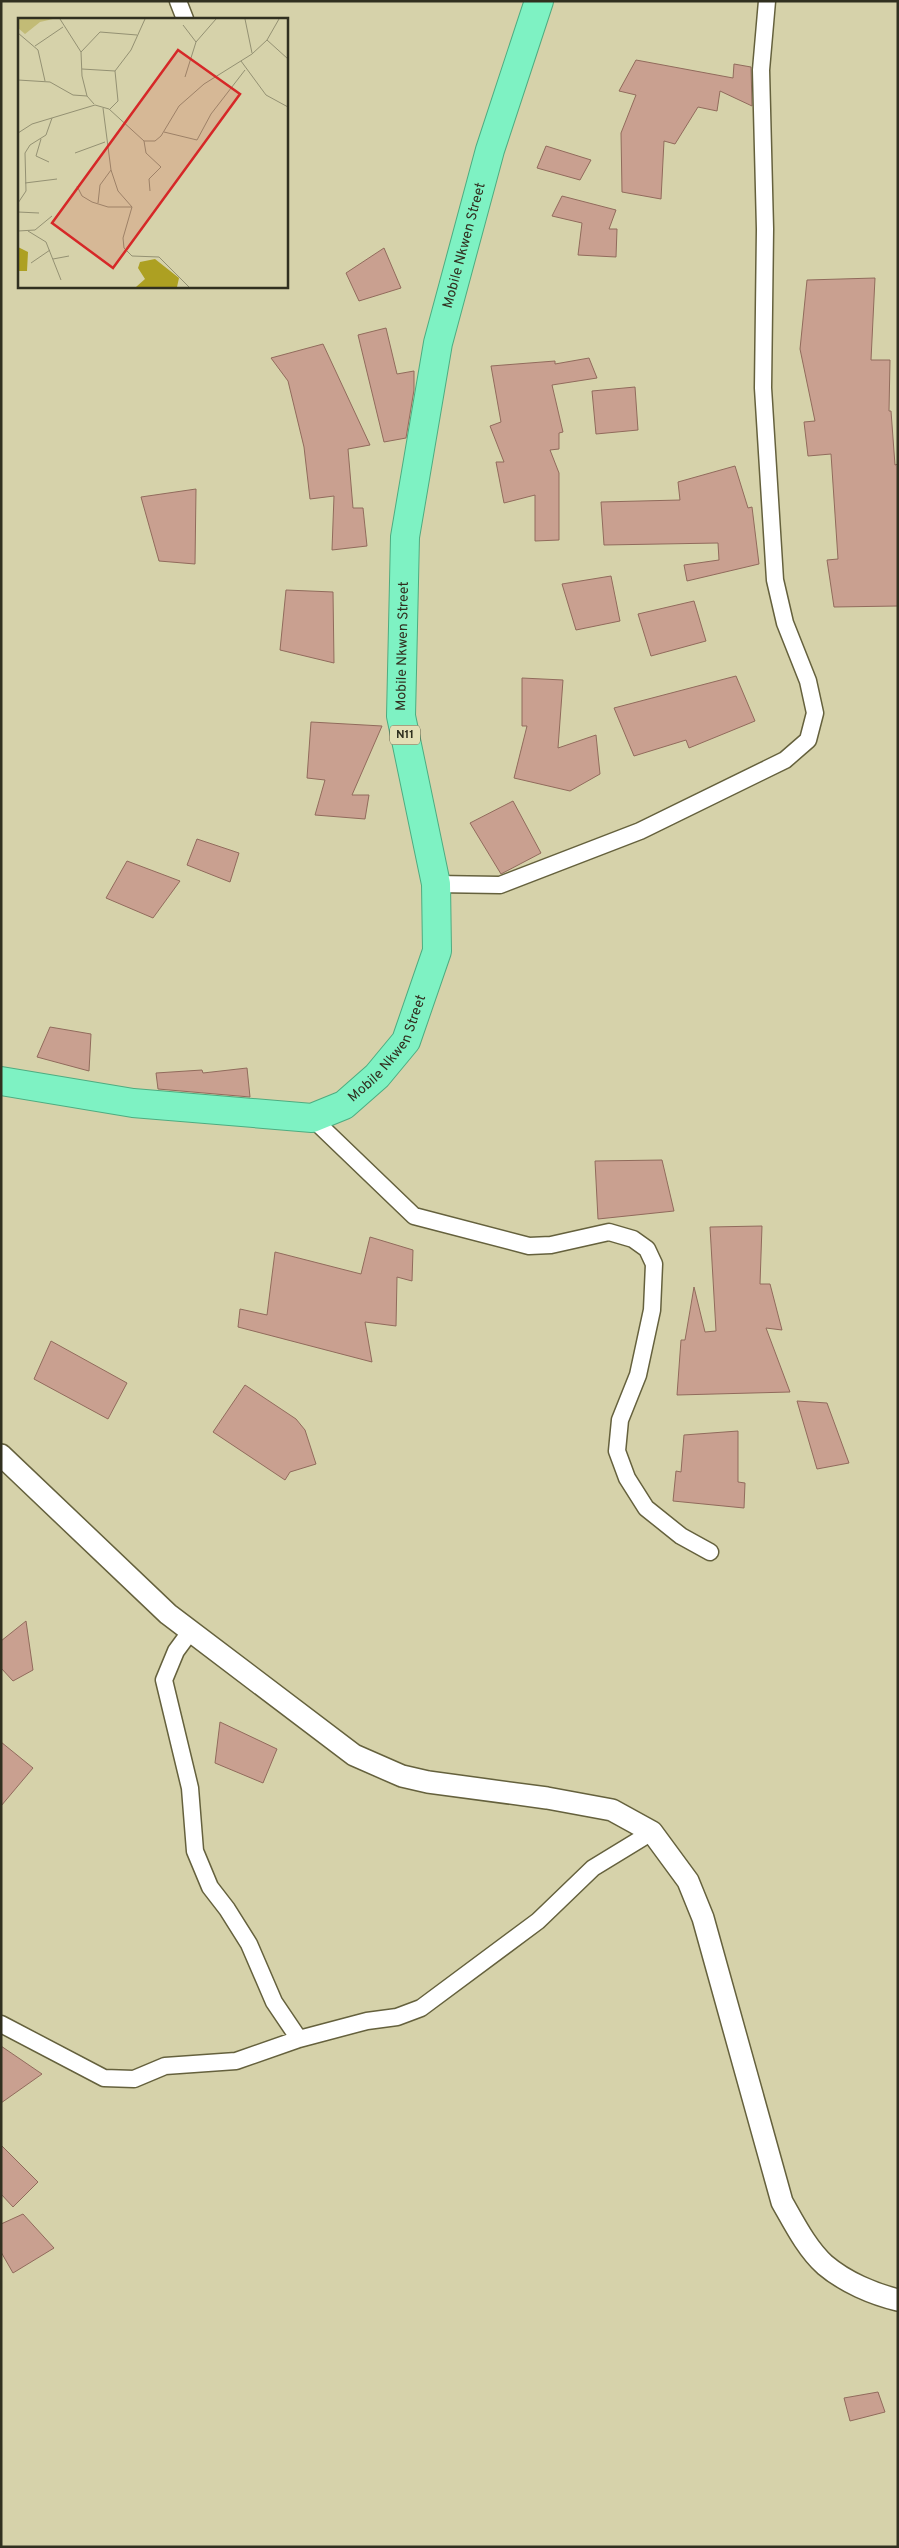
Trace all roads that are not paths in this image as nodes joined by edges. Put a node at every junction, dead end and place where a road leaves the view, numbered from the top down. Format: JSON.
{"nodes":[{"id":1,"x":178,"y":1,"type":"edge"},
{"id":2,"x":539,"y":1,"type":"edge"},
{"id":3,"x":767,"y":1,"type":"edge"},
{"id":4,"x":185,"y":18,"type":"edge"},
{"id":5,"x":436,"y":884,"type":"junction"},
{"id":6,"x":1,"y":1082,"type":"edge"},
{"id":7,"x":312,"y":1118,"type":"junction"},
{"id":8,"x":1,"y":1455,"type":"edge"},
{"id":9,"x":710,"y":1552,"type":"dead end"},
{"id":10,"x":190,"y":1632,"type":"junction"},
{"id":11,"x":652,"y":1832,"type":"junction"},
{"id":12,"x":1,"y":2024,"type":"edge"},
{"id":13,"x":299,"y":2038,"type":"junction"},
{"id":14,"x":898,"y":2300,"type":"edge"}],
"edges":[{"from":1,"to":4,"type":"street"},
{"from":2,"to":5,"type":"highway","name":"Mobile Nkwen Street","number":"N11"},
{"from":3,"to":5,"type":"street"},
{"from":5,"to":7,"type":"highway","name":"Mobile Nkwen Street","number":"N11"},
{"from":6,"to":7,"type":"highway","name":"Mobile Nkwen Street","number":"N11"},
{"from":7,"to":9,"type":"street"},
{"from":8,"to":10,"type":"street"},
{"from":10,"to":11,"type":"street"},
{"from":10,"to":13,"type":"street"},
{"from":11,"to":13,"type":"street"},
{"from":11,"to":14,"type":"street"},
{"from":12,"to":13,"type":"street"}]}
